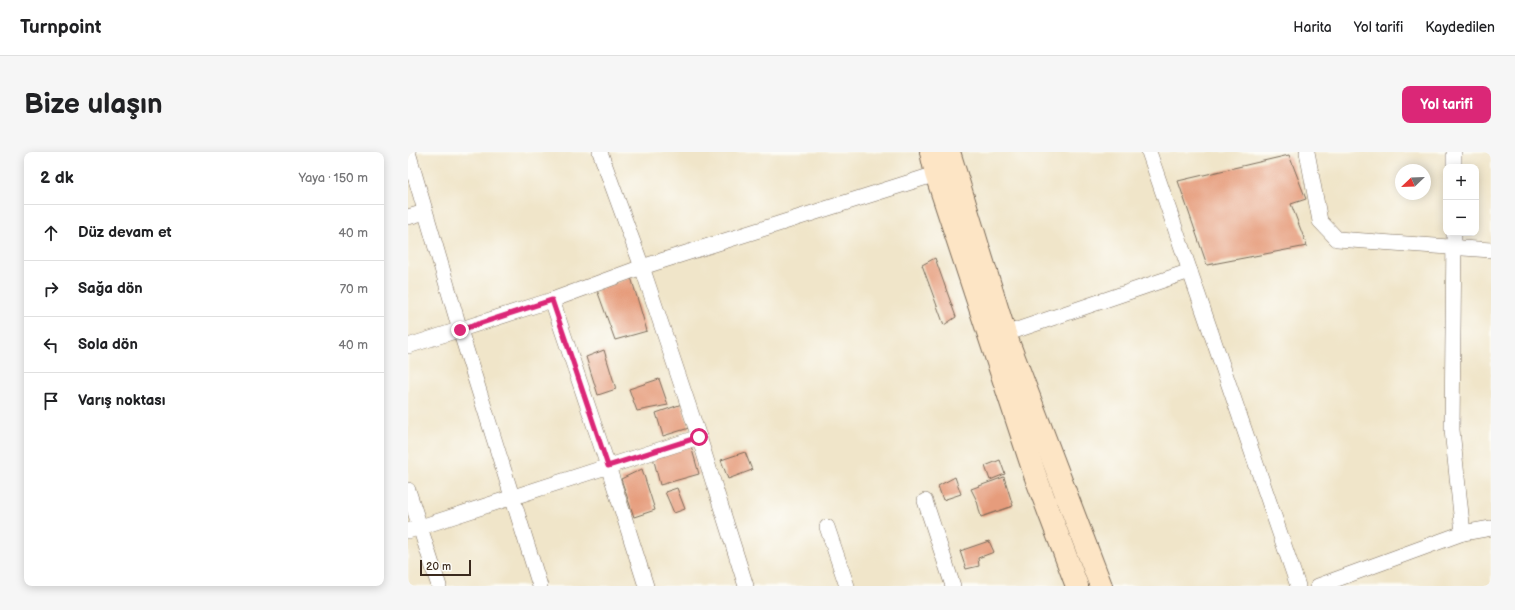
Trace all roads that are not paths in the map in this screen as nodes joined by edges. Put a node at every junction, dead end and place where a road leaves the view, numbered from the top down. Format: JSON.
{"nodes":[{"id":1,"x":408,"y":152,"type":"edge"},
{"id":2,"x":600,"y":152,"type":"edge"},
{"id":3,"x":931,"y":152,"type":"edge"},
{"id":4,"x":949,"y":152,"type":"edge"},
{"id":5,"x":1149,"y":152,"type":"edge"},
{"id":6,"x":1306,"y":152,"type":"edge"},
{"id":7,"x":1454,"y":152,"type":"edge"},
{"id":8,"x":1454,"y":164,"type":"edge"},
{"id":9,"x":936,"y":174,"type":"junction"},
{"id":10,"x":425,"y":212,"type":"junction"},
{"id":11,"x":408,"y":217,"type":"edge"},
{"id":12,"x":1454,"y":240,"type":"edge"},
{"id":13,"x":1491,"y":250,"type":"edge"},
{"id":14,"x":642,"y":267,"type":"junction"},
{"id":15,"x":1190,"y":271,"type":"junction"},
{"id":16,"x":552,"y":300,"type":"junction"},
{"id":17,"x":460,"y":330,"type":"junction"},
{"id":18,"x":1005,"y":334,"type":"junction"},
{"id":19,"x":408,"y":346,"type":"edge"},
{"id":20,"x":699,"y":437,"type":"junction"},
{"id":21,"x":608,"y":466,"type":"junction"},
{"id":22,"x":408,"y":490,"type":"edge"},
{"id":23,"x":512,"y":498,"type":"junction"},
{"id":24,"x":925,"y":501,"type":"dead end"},
{"id":25,"x":827,"y":527,"type":"dead end"},
{"id":26,"x":1491,"y":528,"type":"edge"},
{"id":27,"x":414,"y":530,"type":"edge"},
{"id":28,"x":1463,"y":533,"type":"junction"},
{"id":29,"x":439,"y":586,"type":"edge"},
{"id":30,"x":540,"y":586,"type":"edge"},
{"id":31,"x":646,"y":586,"type":"edge"},
{"id":32,"x":746,"y":586,"type":"edge"},
{"id":33,"x":847,"y":586,"type":"edge"},
{"id":34,"x":953,"y":586,"type":"edge"},
{"id":35,"x":1077,"y":586,"type":"edge"},
{"id":36,"x":1101,"y":586,"type":"edge"},
{"id":37,"x":1298,"y":586,"type":"edge"},
{"id":38,"x":1318,"y":586,"type":"edge"}],
"edges":[{"from":1,"to":10,"type":"street"},
{"from":2,"to":14,"type":"street"},
{"from":3,"to":9,"type":"main road"},
{"from":4,"to":18,"type":"main road"},
{"from":5,"to":15,"type":"street"},
{"from":6,"to":12,"type":"street"},
{"from":7,"to":8,"type":"street"},
{"from":9,"to":14,"type":"street"},
{"from":9,"to":35,"type":"main road"},
{"from":10,"to":11,"type":"street"},
{"from":10,"to":17,"type":"street"},
{"from":12,"to":13,"type":"street"},
{"from":12,"to":28,"type":"street"},
{"from":14,"to":16,"type":"street"},
{"from":14,"to":20,"type":"street"},
{"from":15,"to":18,"type":"street"},
{"from":15,"to":37,"type":"street"},
{"from":16,"to":17,"type":"street"},
{"from":16,"to":21,"type":"street"},
{"from":17,"to":19,"type":"street"},
{"from":17,"to":23,"type":"street"},
{"from":18,"to":36,"type":"main road"},
{"from":20,"to":21,"type":"street"},
{"from":20,"to":32,"type":"street"},
{"from":21,"to":23,"type":"street"},
{"from":21,"to":31,"type":"street"},
{"from":22,"to":27,"type":"street"},
{"from":23,"to":27,"type":"street"},
{"from":23,"to":30,"type":"street"},
{"from":24,"to":34,"type":"street"},
{"from":25,"to":33,"type":"street"},
{"from":26,"to":28,"type":"street"},
{"from":27,"to":29,"type":"street"},
{"from":28,"to":38,"type":"street"}]}
